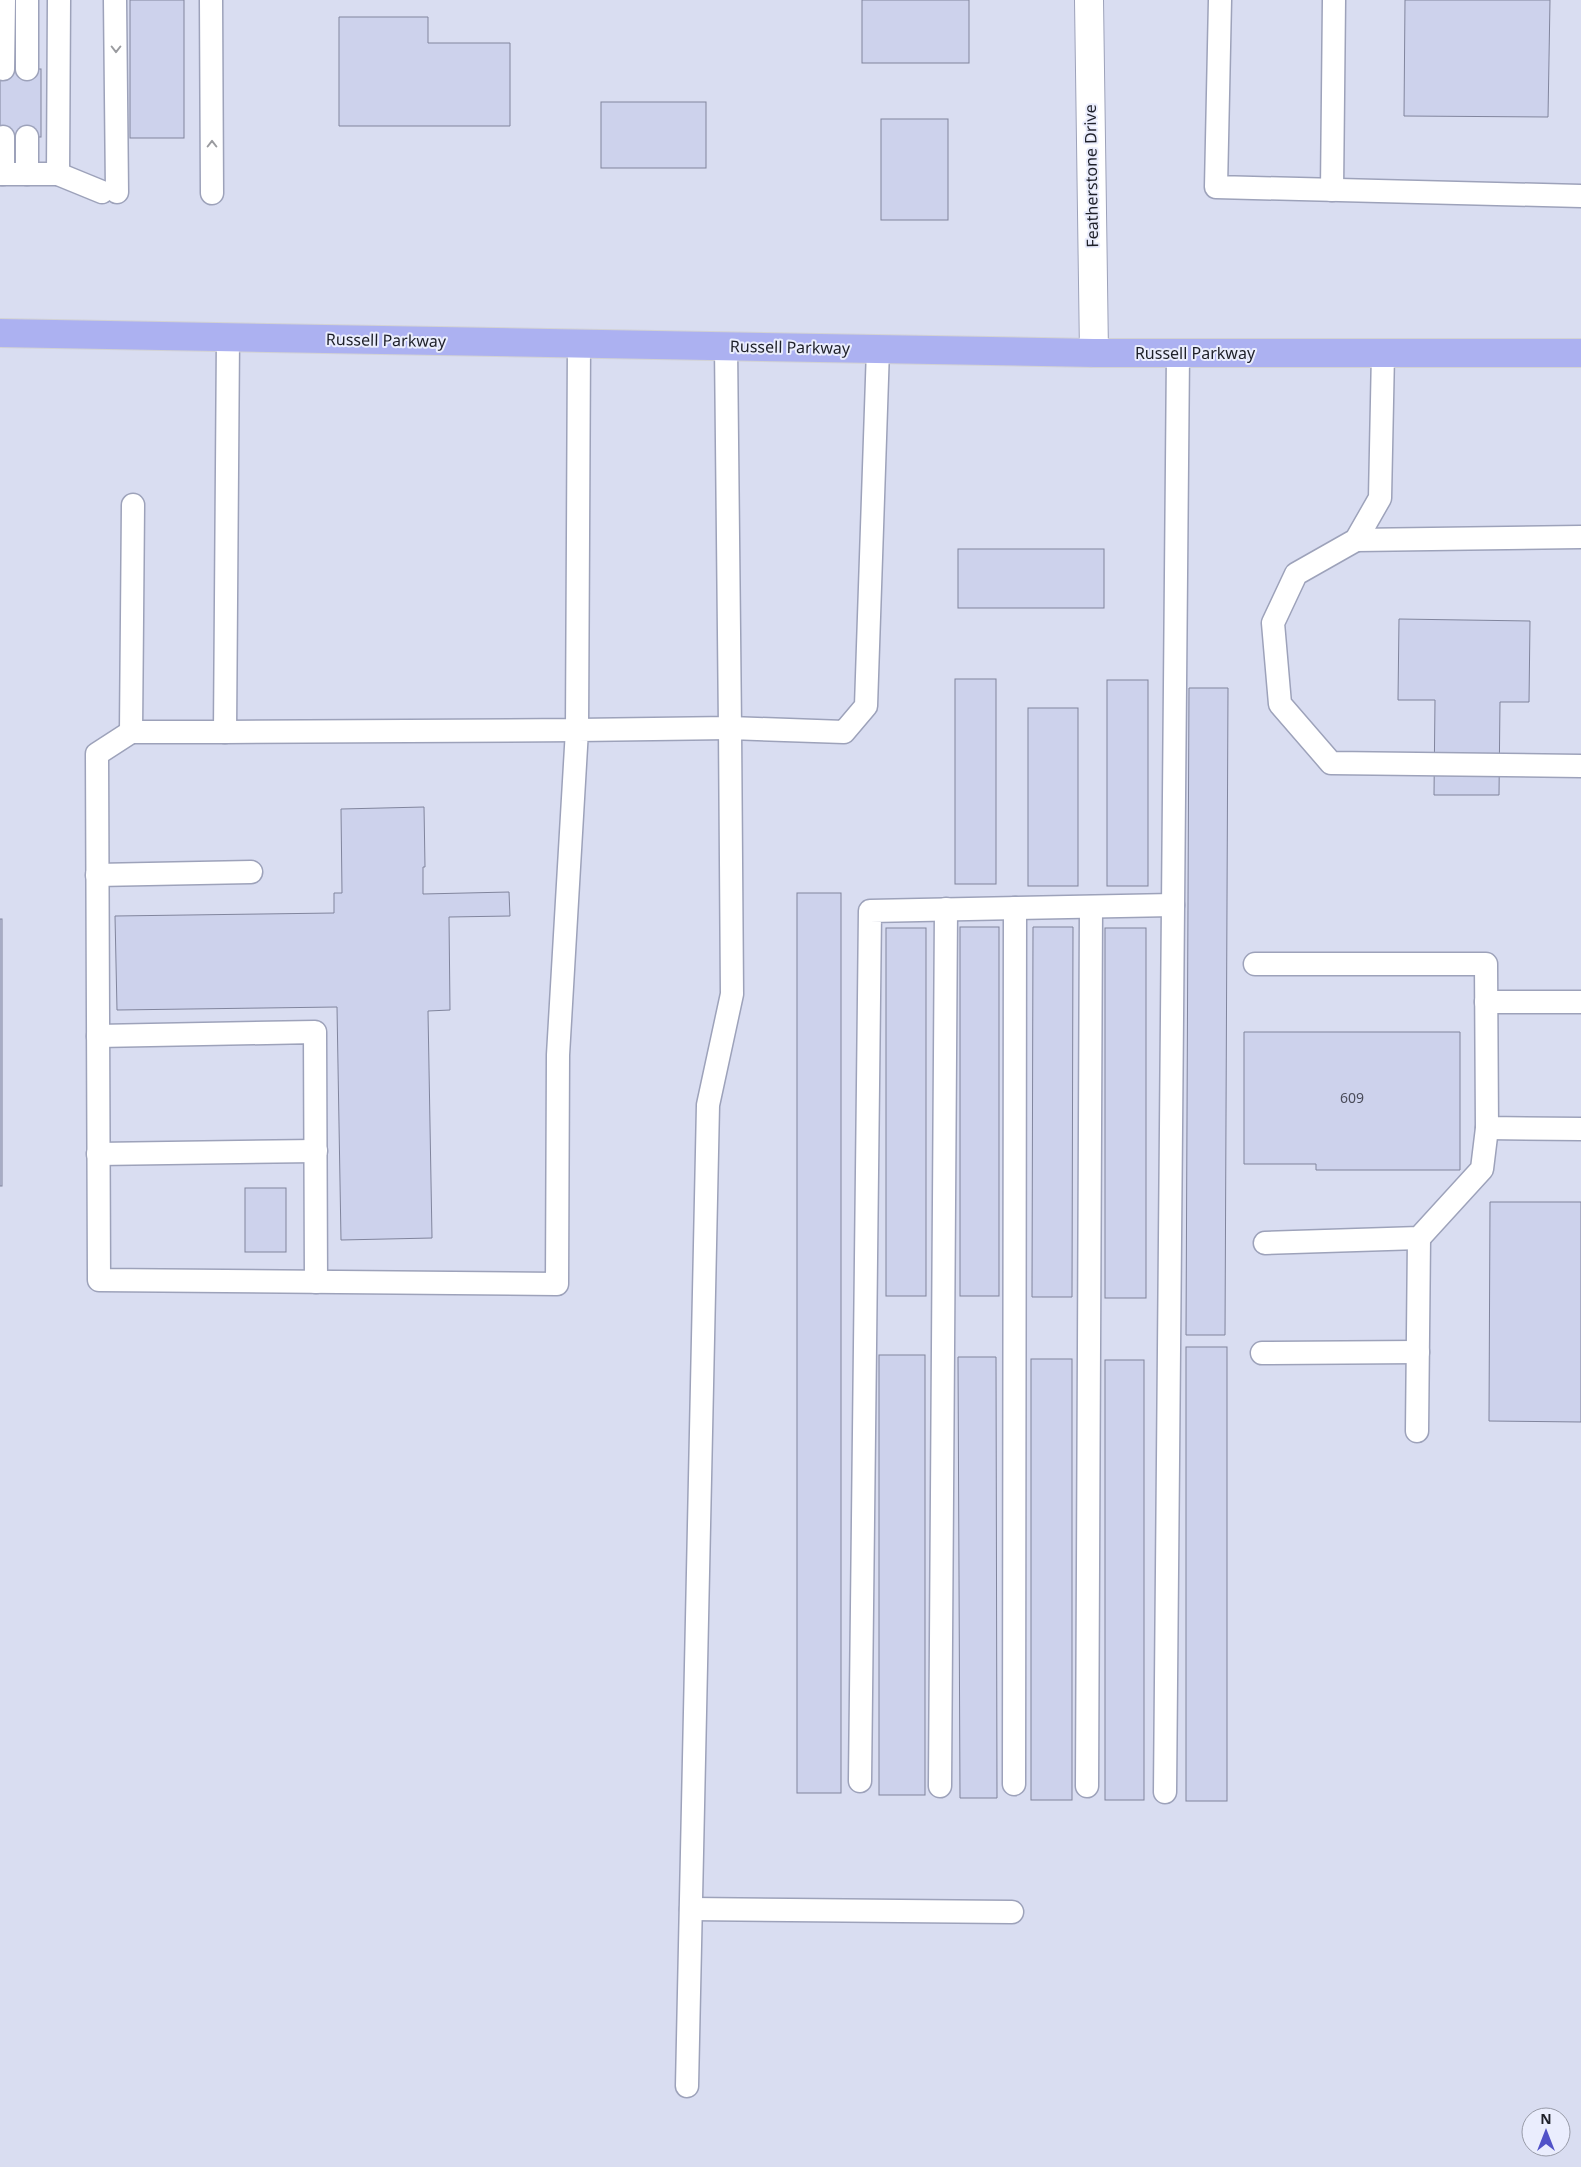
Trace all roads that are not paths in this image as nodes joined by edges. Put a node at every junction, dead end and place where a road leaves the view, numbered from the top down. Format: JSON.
{"nodes":[{"id":1,"x":4,"y":0,"type":"edge"},
{"id":2,"x":27,"y":0,"type":"edge"},
{"id":3,"x":59,"y":0,"type":"edge"},
{"id":4,"x":116,"y":0,"type":"edge"},
{"id":5,"x":210,"y":0,"type":"edge"},
{"id":6,"x":1089,"y":0,"type":"edge"},
{"id":7,"x":1220,"y":0,"type":"edge"},
{"id":8,"x":1334,"y":0,"type":"edge"},
{"id":9,"x":3,"y":70,"type":"dead end"},
{"id":10,"x":27,"y":70,"type":"dead end"},
{"id":11,"x":3,"y":137,"type":"dead end"},
{"id":12,"x":27,"y":137,"type":"dead end"},
{"id":13,"x":1,"y":174,"type":"edge"},
{"id":14,"x":27,"y":174,"type":"junction"},
{"id":15,"x":58,"y":174,"type":"junction"},
{"id":16,"x":1332,"y":190,"type":"junction"},
{"id":17,"x":212,"y":193,"type":"dead end"},
{"id":18,"x":1581,"y":196,"type":"edge"},
{"id":19,"x":0,"y":333,"type":"edge"},
{"id":20,"x":228,"y":338,"type":"junction"},
{"id":21,"x":579,"y":344,"type":"junction"},
{"id":22,"x":726,"y":346,"type":"junction"},
{"id":23,"x":878,"y":349,"type":"junction"},
{"id":24,"x":1094,"y":353,"type":"junction"},
{"id":25,"x":1178,"y":353,"type":"junction"},
{"id":26,"x":1383,"y":353,"type":"junction"},
{"id":27,"x":1581,"y":353,"type":"edge"},
{"id":28,"x":133,"y":504,"type":"dead end"},
{"id":29,"x":1581,"y":537,"type":"edge"},
{"id":30,"x":1356,"y":540,"type":"junction"},
{"id":31,"x":730,"y":728,"type":"junction"},
{"id":32,"x":577,"y":730,"type":"junction"},
{"id":33,"x":131,"y":732,"type":"junction"},
{"id":34,"x":225,"y":732,"type":"junction"},
{"id":35,"x":1581,"y":766,"type":"edge"},
{"id":36,"x":251,"y":872,"type":"dead end"},
{"id":37,"x":97,"y":875,"type":"junction"},
{"id":38,"x":1173,"y":906,"type":"junction"},
{"id":39,"x":1091,"y":907,"type":"junction"},
{"id":40,"x":1015,"y":908,"type":"junction"},
{"id":41,"x":946,"y":910,"type":"junction"},
{"id":42,"x":1255,"y":964,"type":"dead end"},
{"id":43,"x":1486,"y":1002,"type":"junction"},
{"id":44,"x":1581,"y":1002,"type":"edge"},
{"id":45,"x":98,"y":1036,"type":"junction"},
{"id":46,"x":1487,"y":1128,"type":"junction"},
{"id":47,"x":1581,"y":1129,"type":"edge"},
{"id":48,"x":316,"y":1151,"type":"junction"},
{"id":49,"x":98,"y":1154,"type":"junction"},
{"id":50,"x":1420,"y":1238,"type":"junction"},
{"id":51,"x":1265,"y":1243,"type":"dead end"},
{"id":52,"x":316,"y":1282,"type":"junction"},
{"id":53,"x":1418,"y":1352,"type":"junction"},
{"id":54,"x":1262,"y":1353,"type":"dead end"},
{"id":55,"x":1417,"y":1431,"type":"dead end"},
{"id":56,"x":860,"y":1781,"type":"dead end"},
{"id":57,"x":1014,"y":1784,"type":"dead end"},
{"id":58,"x":940,"y":1786,"type":"dead end"},
{"id":59,"x":1087,"y":1786,"type":"dead end"},
{"id":60,"x":1165,"y":1792,"type":"dead end"},
{"id":61,"x":691,"y":1909,"type":"junction"},
{"id":62,"x":1012,"y":1912,"type":"dead end"},
{"id":63,"x":687,"y":2086,"type":"dead end"}],
"edges":[{"from":1,"to":9,"type":"lane"},
{"from":2,"to":10,"type":"lane"},
{"from":3,"to":15,"type":"lane"},
{"from":4,"to":15,"type":"lane","one_way":true},
{"from":17,"to":5,"type":"lane","one_way":true},
{"from":6,"to":24,"type":"street","name":"Featherstone Drive"},
{"from":7,"to":16,"type":"lane"},
{"from":8,"to":16,"type":"lane"},
{"from":11,"to":13,"type":"lane"},
{"from":12,"to":14,"type":"lane"},
{"from":13,"to":14,"type":"lane"},
{"from":14,"to":15,"type":"lane"},
{"from":16,"to":18,"type":"lane"},
{"from":19,"to":20,"type":"main road","name":"Russell Parkway"},
{"from":20,"to":21,"type":"main road","name":"Russell Parkway"},
{"from":20,"to":34,"type":"lane"},
{"from":21,"to":22,"type":"main road","name":"Russell Parkway"},
{"from":21,"to":32,"type":"lane"},
{"from":22,"to":23,"type":"main road","name":"Russell Parkway"},
{"from":22,"to":31,"type":"lane"},
{"from":23,"to":24,"type":"main road","name":"Russell Parkway"},
{"from":23,"to":31,"type":"lane"},
{"from":24,"to":25,"type":"main road","name":"Russell Parkway"},
{"from":25,"to":26,"type":"main road","name":"Russell Parkway"},
{"from":25,"to":38,"type":"lane"},
{"from":26,"to":27,"type":"main road","name":"Russell Parkway"},
{"from":26,"to":30,"type":"lane"},
{"from":28,"to":33,"type":"lane"},
{"from":29,"to":30,"type":"lane"},
{"from":30,"to":35,"type":"lane"},
{"from":31,"to":32,"type":"lane"},
{"from":31,"to":61,"type":"lane"},
{"from":32,"to":34,"type":"lane"},
{"from":32,"to":52,"type":"lane"},
{"from":33,"to":34,"type":"lane"},
{"from":33,"to":37,"type":"lane"},
{"from":36,"to":37,"type":"lane"},
{"from":37,"to":45,"type":"lane"},
{"from":38,"to":39,"type":"lane"},
{"from":38,"to":60,"type":"lane"},
{"from":39,"to":40,"type":"lane"},
{"from":39,"to":59,"type":"lane"},
{"from":40,"to":41,"type":"lane"},
{"from":40,"to":57,"type":"lane"},
{"from":41,"to":56,"type":"lane"},
{"from":41,"to":58,"type":"lane"},
{"from":42,"to":43,"type":"lane"},
{"from":43,"to":44,"type":"lane"},
{"from":43,"to":46,"type":"lane"},
{"from":45,"to":48,"type":"lane"},
{"from":45,"to":49,"type":"lane"},
{"from":46,"to":47,"type":"lane"},
{"from":46,"to":50,"type":"lane"},
{"from":48,"to":49,"type":"lane"},
{"from":48,"to":52,"type":"lane"},
{"from":49,"to":52,"type":"lane"},
{"from":50,"to":51,"type":"lane"},
{"from":50,"to":53,"type":"lane"},
{"from":53,"to":54,"type":"lane"},
{"from":53,"to":55,"type":"lane"},
{"from":61,"to":62,"type":"lane"},
{"from":61,"to":63,"type":"lane"}]}
